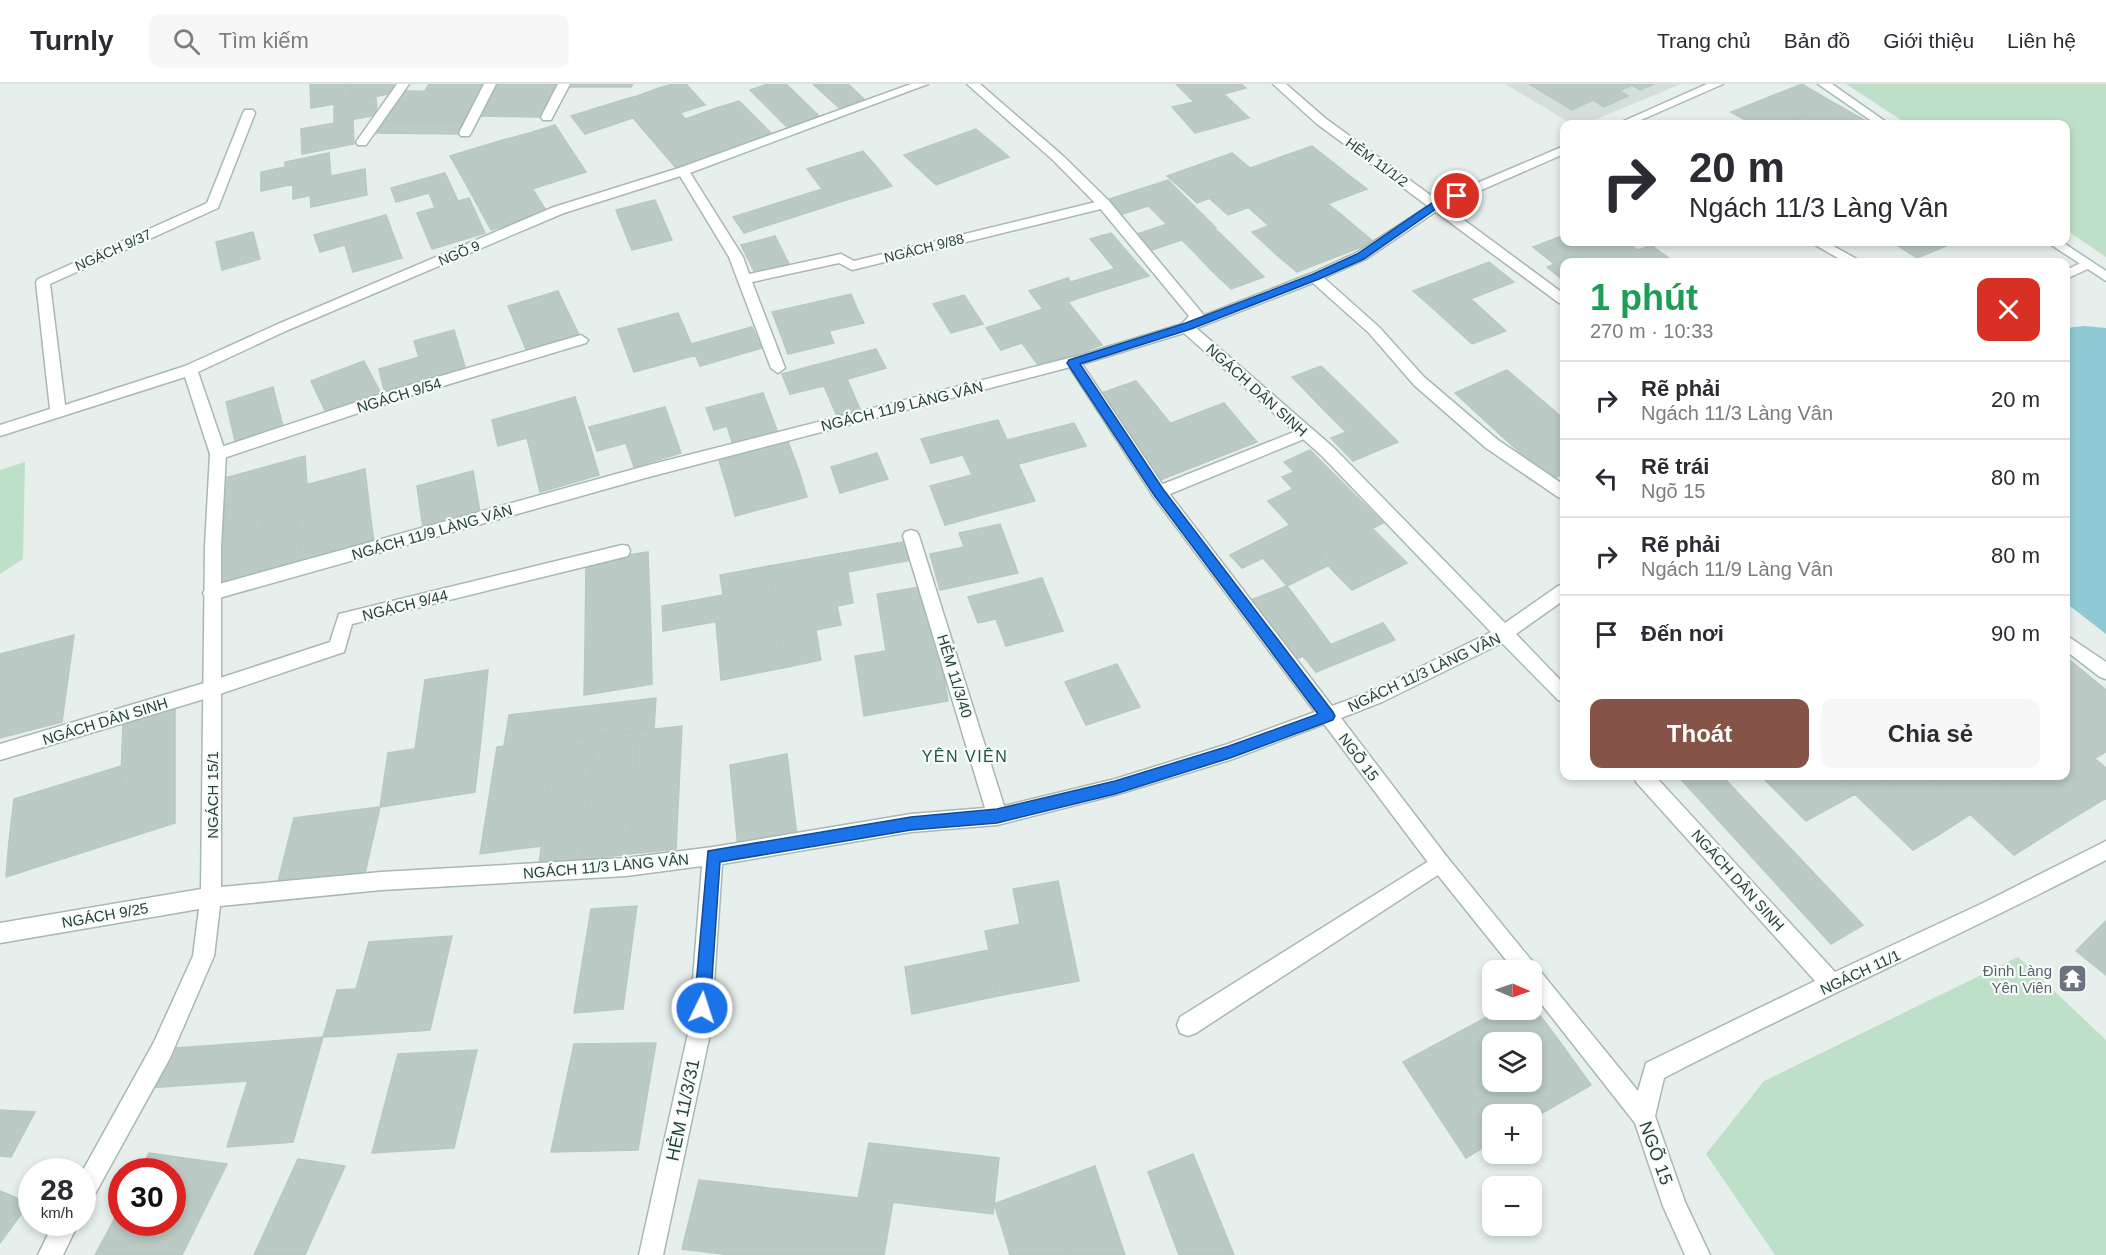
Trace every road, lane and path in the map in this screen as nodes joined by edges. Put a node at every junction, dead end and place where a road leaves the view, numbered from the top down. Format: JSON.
{"nodes":[{"id":1,"x":403,"y":84,"type":"edge"},
{"id":2,"x":490,"y":84,"type":"edge"},
{"id":3,"x":564,"y":84,"type":"edge"},
{"id":4,"x":922,"y":84,"type":"edge"},
{"id":5,"x":973,"y":84,"type":"edge"},
{"id":6,"x":1279,"y":84,"type":"edge"},
{"id":7,"x":1717,"y":84,"type":"edge"},
{"id":8,"x":1824,"y":84,"type":"edge"},
{"id":9,"x":249,"y":113,"type":"dead end"},
{"id":10,"x":547,"y":117,"type":"dead end"},
{"id":11,"x":1632,"y":120,"type":"edge"},
{"id":12,"x":1877,"y":120,"type":"edge"},
{"id":13,"x":465,"y":133,"type":"dead end"},
{"id":14,"x":362,"y":142,"type":"dead end"},
{"id":15,"x":1560,"y":152,"type":"edge"},
{"id":16,"x":683,"y":171,"type":"junction"},
{"id":17,"x":1104,"y":204,"type":"junction"},
{"id":18,"x":1436,"y":205,"type":"junction"},
{"id":19,"x":1824,"y":246,"type":"edge"},
{"id":20,"x":2060,"y":246,"type":"edge"},
{"id":21,"x":1846,"y":258,"type":"edge"},
{"id":22,"x":2086,"y":264,"type":"junction"},
{"id":23,"x":2070,"y":273,"type":"edge"},
{"id":24,"x":1315,"y":277,"type":"junction"},
{"id":25,"x":2106,"y":277,"type":"edge"},
{"id":26,"x":744,"y":279,"type":"junction"},
{"id":27,"x":1560,"y":297,"type":"edge"},
{"id":28,"x":1187,"y":327,"type":"junction"},
{"id":29,"x":581,"y":340,"type":"dead end"},
{"id":30,"x":1073,"y":363,"type":"junction"},
{"id":31,"x":778,"y":368,"type":"dead end"},
{"id":32,"x":190,"y":370,"type":"junction"},
{"id":33,"x":58,"y":412,"type":"junction"},
{"id":34,"x":0,"y":431,"type":"edge"},
{"id":35,"x":1304,"y":433,"type":"junction"},
{"id":36,"x":218,"y":454,"type":"junction"},
{"id":37,"x":1560,"y":490,"type":"edge"},
{"id":38,"x":1159,"y":492,"type":"junction"},
{"id":39,"x":911,"y":536,"type":"dead end"},
{"id":40,"x":622,"y":551,"type":"dead end"},
{"id":41,"x":212,"y":593,"type":"junction"},
{"id":42,"x":1560,"y":594,"type":"edge"},
{"id":43,"x":1505,"y":633,"type":"junction"},
{"id":44,"x":2070,"y":645,"type":"edge"},
{"id":45,"x":2106,"y":672,"type":"edge"},
{"id":46,"x":211,"y":689,"type":"junction"},
{"id":47,"x":1560,"y":691,"type":"edge"},
{"id":48,"x":1328,"y":716,"type":"junction"},
{"id":49,"x":0,"y":752,"type":"edge"},
{"id":50,"x":1647,"y":780,"type":"edge"},
{"id":51,"x":997,"y":816,"type":"junction"},
{"id":52,"x":2106,"y":850,"type":"edge"},
{"id":53,"x":713,"y":856,"type":"junction"},
{"id":54,"x":1440,"y":863,"type":"junction"},
{"id":55,"x":211,"y":897,"type":"junction"},
{"id":56,"x":0,"y":933,"type":"edge"},
{"id":57,"x":1519,"y":960,"type":"edge"},
{"id":58,"x":1833,"y":985,"type":"junction"},
{"id":59,"x":1542,"y":988,"type":"edge"},
{"id":60,"x":1188,"y":1025,"type":"dead end"},
{"id":61,"x":1644,"y":1116,"type":"junction"},
{"id":62,"x":96,"y":1170,"type":"edge"},
{"id":63,"x":60,"y":1236,"type":"edge"},
{"id":64,"x":50,"y":1255,"type":"edge"},
{"id":65,"x":651,"y":1255,"type":"edge"},
{"id":66,"x":1698,"y":1255,"type":"edge"}],
"edges":[{"from":1,"to":14,"type":"street"},
{"from":2,"to":13,"type":"street"},
{"from":3,"to":10,"type":"street"},
{"from":4,"to":16,"type":"street","name":"NGÕ 9"},
{"from":5,"to":17,"type":"street"},
{"from":6,"to":18,"type":"street","name":"HẺM 11/1/2"},
{"from":7,"to":11,"type":"street"},
{"from":8,"to":12,"type":"street"},
{"from":9,"to":33,"type":"street","name":"NGÁCH 9/37"},
{"from":15,"to":18,"type":"street","name":"NGÁCH 11/9 LÀNG VÂN"},
{"from":16,"to":26,"type":"street"},
{"from":16,"to":32,"type":"street","name":"NGÕ 9"},
{"from":17,"to":26,"type":"street","name":"NGÁCH 9/88"},
{"from":17,"to":28,"type":"street"},
{"from":18,"to":24,"type":"street","name":"NGÁCH 11/9 LÀNG VÂN"},
{"from":18,"to":27,"type":"street","name":"HẺM 11/1/2"},
{"from":19,"to":21,"type":"street"},
{"from":20,"to":22,"type":"street"},
{"from":22,"to":23,"type":"street"},
{"from":22,"to":25,"type":"street"},
{"from":24,"to":28,"type":"street","name":"NGÁCH 11/9 LÀNG VÂN"},
{"from":24,"to":37,"type":"street"},
{"from":26,"to":31,"type":"street"},
{"from":28,"to":30,"type":"street","name":"NGÁCH 11/9 LÀNG VÂN"},
{"from":28,"to":35,"type":"street","name":"NGÁCH DÂN SINH"},
{"from":29,"to":36,"type":"street","name":"NGÁCH 9/54"},
{"from":30,"to":38,"type":"street","name":"NGÕ 15"},
{"from":30,"to":41,"type":"street","name":"NGÁCH 11/9 LÀNG VÂN"},
{"from":32,"to":33,"type":"street","name":"NGÕ 9"},
{"from":32,"to":36,"type":"street","name":"NGÁCH 15/1"},
{"from":33,"to":34,"type":"street","name":"NGÕ 9"},
{"from":35,"to":38,"type":"street"},
{"from":35,"to":43,"type":"street","name":"NGÁCH DÂN SINH"},
{"from":36,"to":41,"type":"street","name":"NGÁCH 15/1"},
{"from":38,"to":48,"type":"street","name":"NGÕ 15"},
{"from":39,"to":51,"type":"street","name":"HẺM 11/3/40"},
{"from":40,"to":46,"type":"street","name":"NGÁCH 9/44"},
{"from":41,"to":46,"type":"street","name":"NGÁCH 15/1"},
{"from":42,"to":43,"type":"street","name":"NGÁCH 11/3 LÀNG VÂN"},
{"from":43,"to":47,"type":"street","name":"NGÁCH DÂN SINH"},
{"from":43,"to":48,"type":"street","name":"NGÁCH 11/3 LÀNG VÂN"},
{"from":44,"to":45,"type":"street"},
{"from":46,"to":49,"type":"street","name":"NGÁCH DÂN SINH"},
{"from":46,"to":55,"type":"street","name":"NGÁCH 15/1"},
{"from":48,"to":51,"type":"street","name":"NGÁCH 11/3 LÀNG VÂN"},
{"from":48,"to":54,"type":"street","name":"NGÕ 15"},
{"from":50,"to":58,"type":"street","name":"NGÁCH DÂN SINH"},
{"from":51,"to":53,"type":"street","name":"NGÁCH 11/3 LÀNG VÂN"},
{"from":52,"to":58,"type":"street","name":"NGÁCH 11/1"},
{"from":53,"to":55,"type":"street","name":"NGÁCH 11/3 LÀNG VÂN"},
{"from":53,"to":65,"type":"street","name":"HẺM 11/3/31"},
{"from":54,"to":57,"type":"street","name":"NGÕ 15"},
{"from":54,"to":60,"type":"street"},
{"from":55,"to":56,"type":"street","name":"NGÁCH 9/25"},
{"from":55,"to":62,"type":"street","name":"NGÁCH 15/1"},
{"from":58,"to":61,"type":"street","name":"NGÁCH 11/1"},
{"from":59,"to":61,"type":"street","name":"NGÕ 15"},
{"from":61,"to":66,"type":"street","name":"NGÕ 15"},
{"from":63,"to":64,"type":"street"}]}
